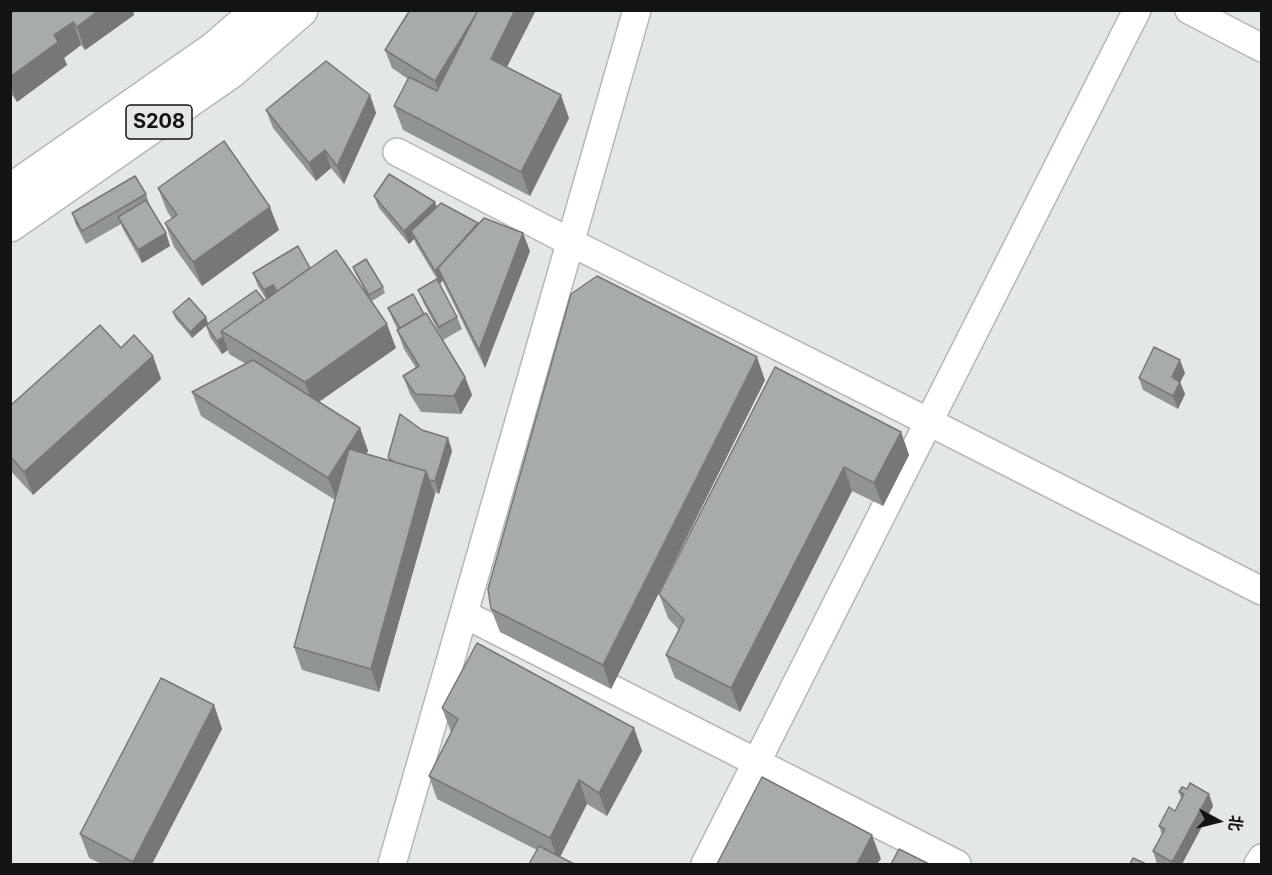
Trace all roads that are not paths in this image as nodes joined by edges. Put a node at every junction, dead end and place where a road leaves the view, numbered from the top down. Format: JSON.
{"nodes":[{"id":1,"x":259,"y":10,"type":"edge"},
{"id":2,"x":301,"y":10,"type":"edge"},
{"id":3,"x":637,"y":10,"type":"edge"},
{"id":4,"x":1137,"y":10,"type":"edge"},
{"id":5,"x":1189,"y":10,"type":"edge"},
{"id":6,"x":1262,"y":48,"type":"edge"},
{"id":7,"x":397,"y":152,"type":"dead end"},
{"id":8,"x":10,"y":191,"type":"edge"},
{"id":9,"x":10,"y":225,"type":"edge"},
{"id":10,"x":570,"y":242,"type":"junction"},
{"id":11,"x":929,"y":422,"type":"junction"},
{"id":12,"x":1262,"y":591,"type":"edge"},
{"id":13,"x":464,"y":614,"type":"junction"},
{"id":14,"x":756,"y":763,"type":"junction"},
{"id":15,"x":1262,"y":858,"type":"edge"},
{"id":16,"x":392,"y":864,"type":"edge"},
{"id":17,"x":705,"y":864,"type":"edge"},
{"id":18,"x":957,"y":864,"type":"edge"},
{"id":19,"x":1258,"y":864,"type":"edge"}],
"edges":[{"from":1,"to":8,"type":"main road"},
{"from":2,"to":9,"type":"main road","number":"S208"},
{"from":3,"to":10,"type":"street"},
{"from":4,"to":11,"type":"street"},
{"from":5,"to":6,"type":"street"},
{"from":7,"to":10,"type":"street"},
{"from":10,"to":11,"type":"street"},
{"from":10,"to":13,"type":"street"},
{"from":11,"to":12,"type":"street"},
{"from":11,"to":14,"type":"street"},
{"from":13,"to":14,"type":"street"},
{"from":13,"to":16,"type":"street"},
{"from":14,"to":17,"type":"street"},
{"from":14,"to":18,"type":"street"},
{"from":15,"to":19,"type":"street"}]}
